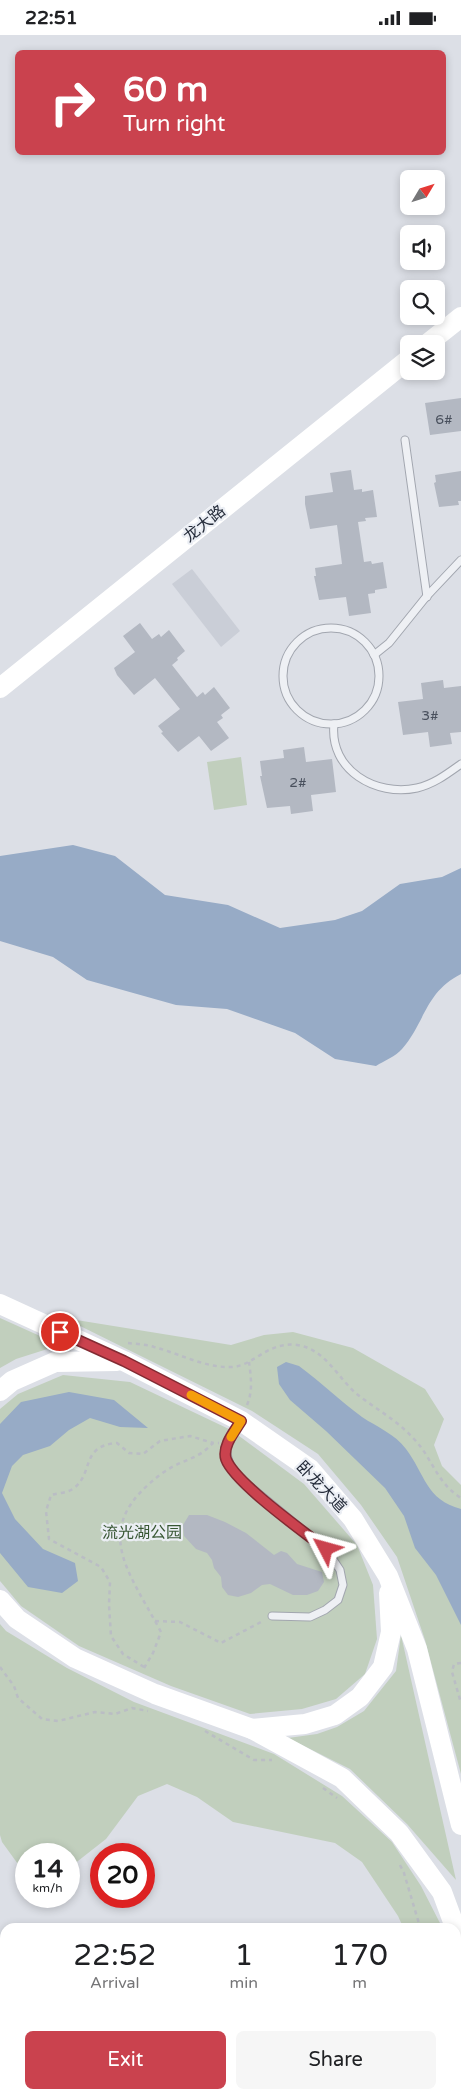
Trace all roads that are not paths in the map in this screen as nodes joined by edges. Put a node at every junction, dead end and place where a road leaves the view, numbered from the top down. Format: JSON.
{"nodes":[{"id":1,"x":461,"y":317,"type":"edge"},
{"id":2,"x":438,"y":335,"type":"edge"},
{"id":3,"x":400,"y":366,"type":"edge"},
{"id":4,"x":405,"y":440,"type":"dead end"},
{"id":5,"x":461,"y":559,"type":"edge"},
{"id":6,"x":427,"y":597,"type":"junction"},
{"id":7,"x":374,"y":655,"type":"junction"},
{"id":8,"x":0,"y":688,"type":"edge"},
{"id":9,"x":334,"y":724,"type":"junction"},
{"id":10,"x":461,"y":764,"type":"edge"},
{"id":11,"x":0,"y":1304,"type":"edge"},
{"id":12,"x":125,"y":1352,"type":"junction"},
{"id":13,"x":0,"y":1391,"type":"edge"},
{"id":14,"x":241,"y":1421,"type":"junction"},
{"id":15,"x":388,"y":1576,"type":"junction"},
{"id":16,"x":0,"y":1600,"type":"edge"},
{"id":17,"x":272,"y":1615,"type":"road end"},
{"id":18,"x":252,"y":1729,"type":"junction"},
{"id":19,"x":461,"y":1825,"type":"edge"},
{"id":20,"x":454,"y":1923,"type":"edge"}],
"edges":[{"from":1,"to":2,"type":"main road"},
{"from":3,"to":8,"type":"main road","name":"龙大路"},
{"from":4,"to":6,"type":"lane"},
{"from":5,"to":6,"type":"lane"},
{"from":6,"to":7,"type":"lane"},
{"from":7,"to":9,"type":"lane"},
{"from":7,"to":9,"type":"lane"},
{"from":9,"to":10,"type":"lane"},
{"from":11,"to":12,"type":"main road","name":"卧龙大道"},
{"from":12,"to":13,"type":"main road"},
{"from":12,"to":14,"type":"main road","name":"卧龙大道"},
{"from":14,"to":15,"type":"main road","name":"卧龙大道"},
{"from":14,"to":17,"type":"lane"},
{"from":15,"to":18,"type":"main road"},
{"from":15,"to":19,"type":"main road","name":"卧龙大道"},
{"from":16,"to":18,"type":"main road"},
{"from":18,"to":20,"type":"main road"}]}
